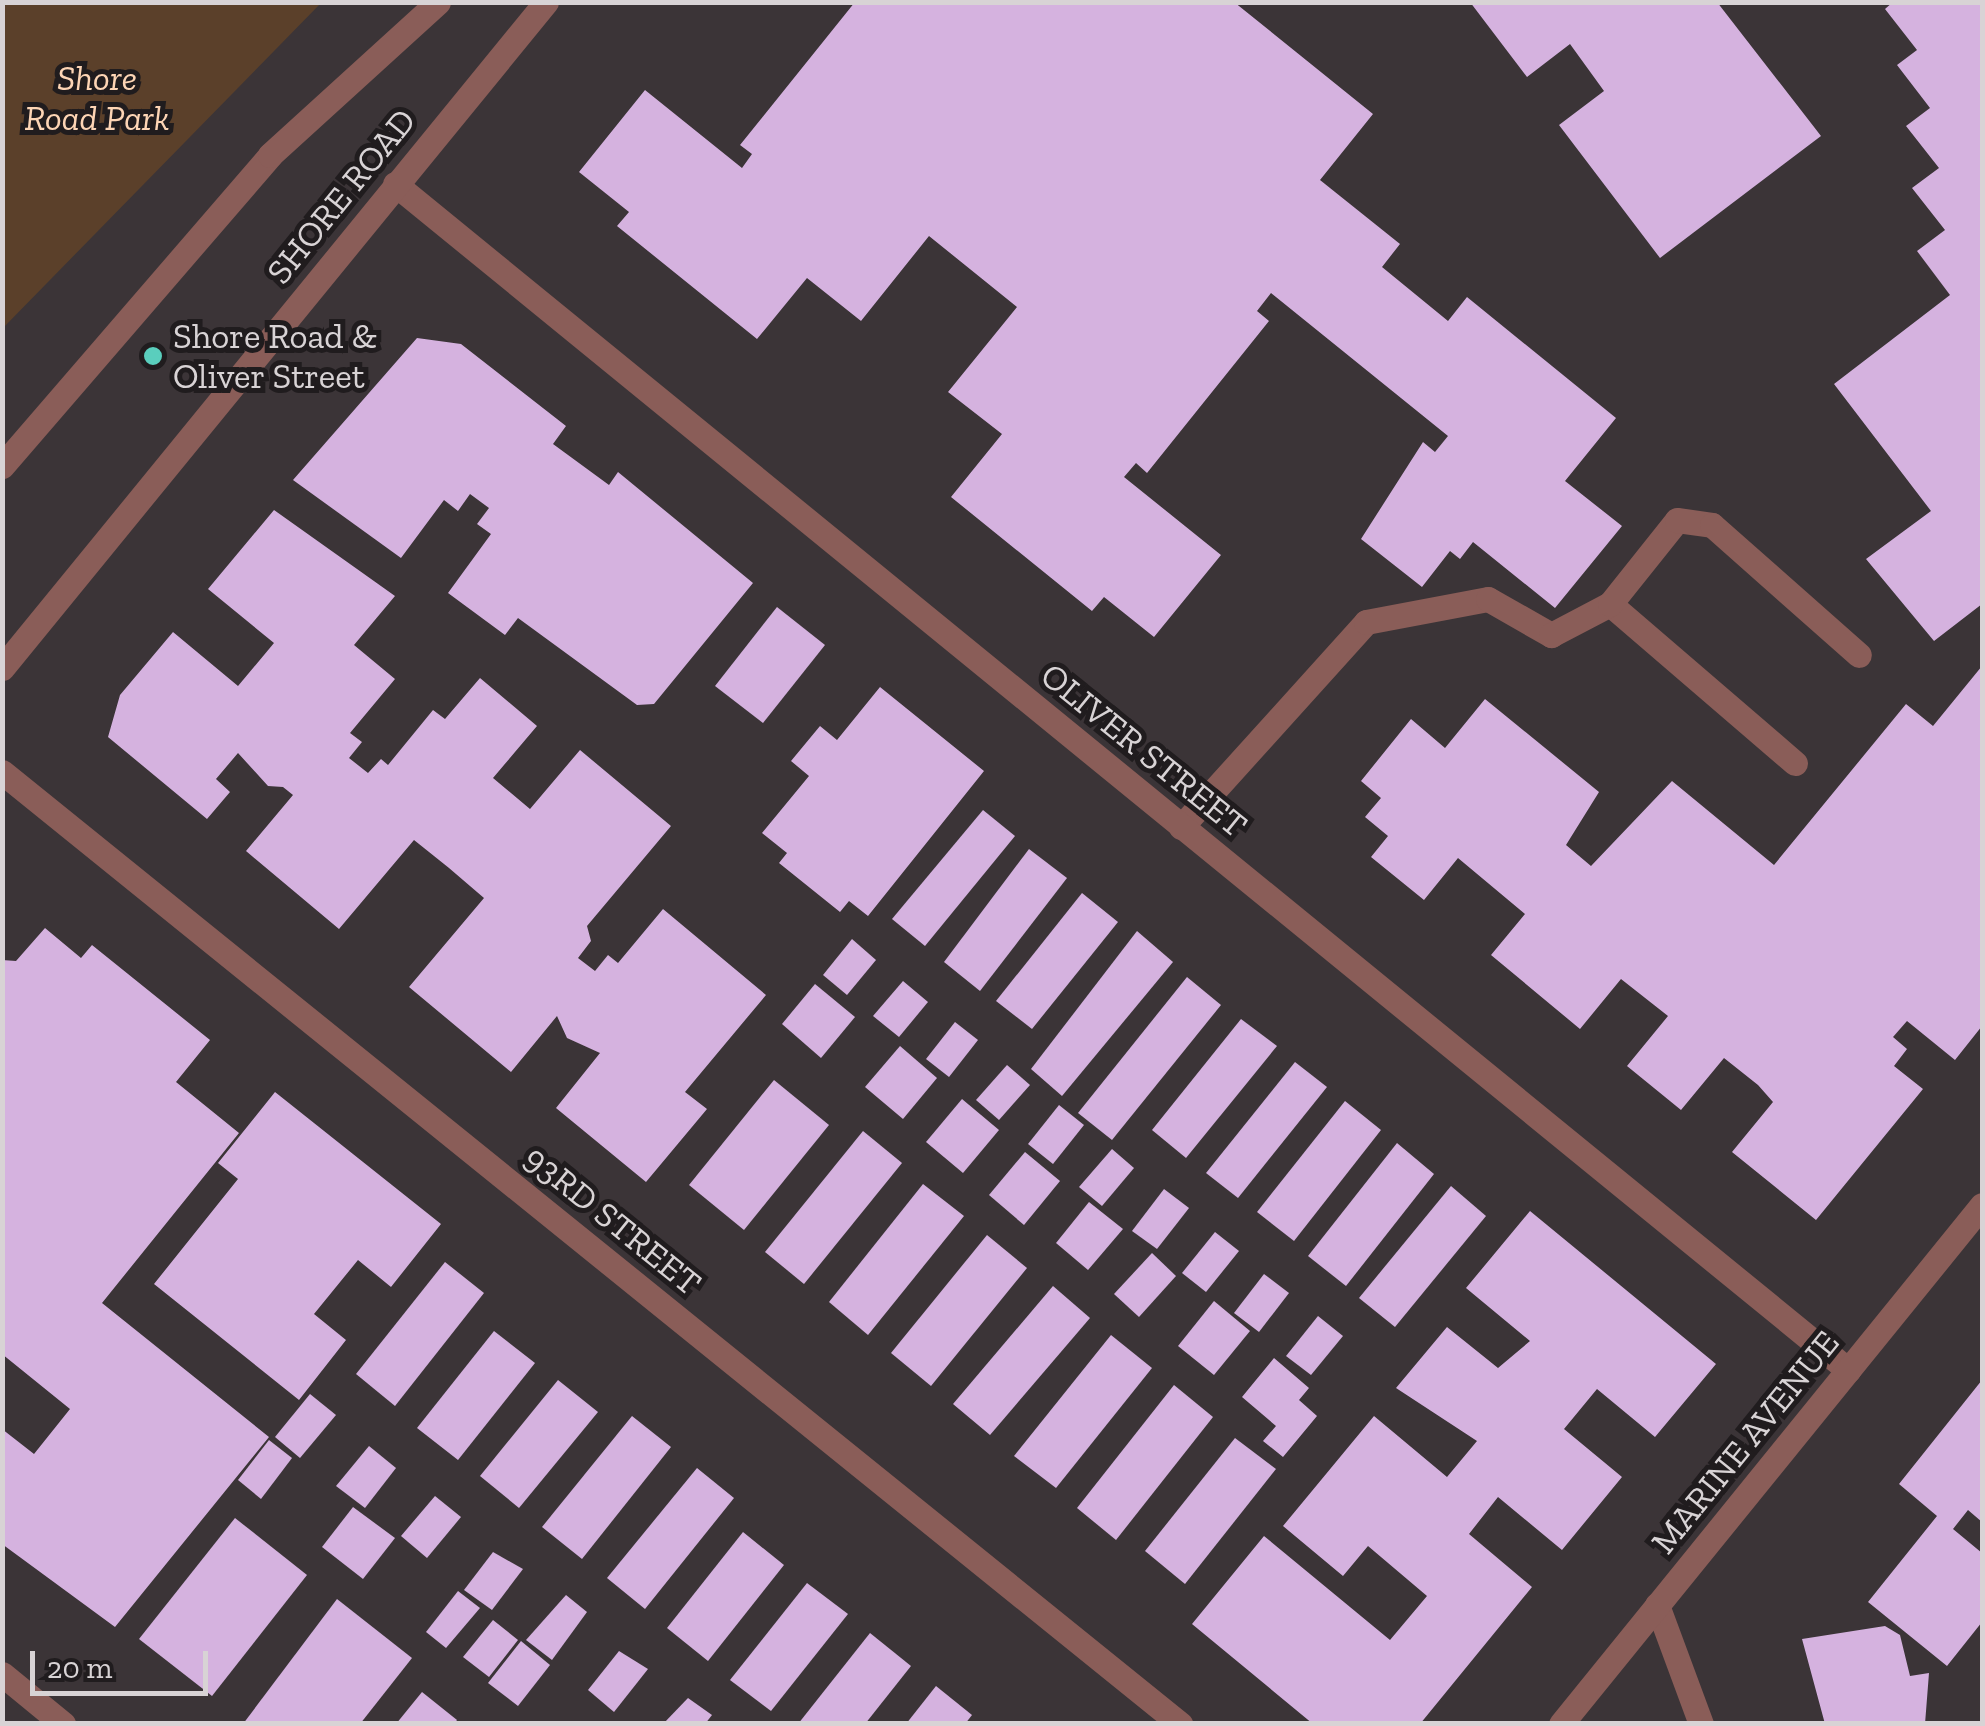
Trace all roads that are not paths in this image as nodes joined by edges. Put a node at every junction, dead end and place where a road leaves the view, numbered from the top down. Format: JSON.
{"nodes":[{"id":1,"x":438,"y":2,"type":"edge"},
{"id":2,"x":546,"y":2,"type":"edge"},
{"id":3,"x":395,"y":184,"type":"junction"},
{"id":4,"x":2,"y":466,"type":"edge"},
{"id":5,"x":1610,"y":604,"type":"junction"},
{"id":6,"x":1859,"y":655,"type":"dead end"},
{"id":7,"x":2,"y":668,"type":"edge"},
{"id":8,"x":1795,"y":763,"type":"dead end"},
{"id":9,"x":2,"y":772,"type":"edge"},
{"id":10,"x":1181,"y":826,"type":"junction"},
{"id":11,"x":1982,"y":1205,"type":"edge"},
{"id":12,"x":1848,"y":1370,"type":"junction"},
{"id":13,"x":1657,"y":1606,"type":"junction"},
{"id":14,"x":2,"y":1674,"type":"edge"},
{"id":15,"x":63,"y":1724,"type":"edge"},
{"id":16,"x":1180,"y":1724,"type":"edge"},
{"id":17,"x":1561,"y":1724,"type":"edge"},
{"id":18,"x":1701,"y":1724,"type":"edge"}],
"edges":[{"from":1,"to":4,"type":"street"},
{"from":2,"to":3,"type":"street","name":"SHORE ROAD"},
{"from":3,"to":7,"type":"street","name":"SHORE ROAD"},
{"from":3,"to":10,"type":"street","name":"OLIVER STREET"},
{"from":5,"to":6,"type":"street"},
{"from":5,"to":8,"type":"street"},
{"from":5,"to":10,"type":"street"},
{"from":9,"to":16,"type":"street","name":"93RD STREET"},
{"from":10,"to":12,"type":"street","name":"OLIVER STREET"},
{"from":11,"to":12,"type":"street","name":"MARINE AVENUE"},
{"from":12,"to":13,"type":"street","name":"MARINE AVENUE"},
{"from":13,"to":17,"type":"street","name":"MARINE AVENUE"},
{"from":13,"to":18,"type":"street"},
{"from":14,"to":15,"type":"street"}]}
